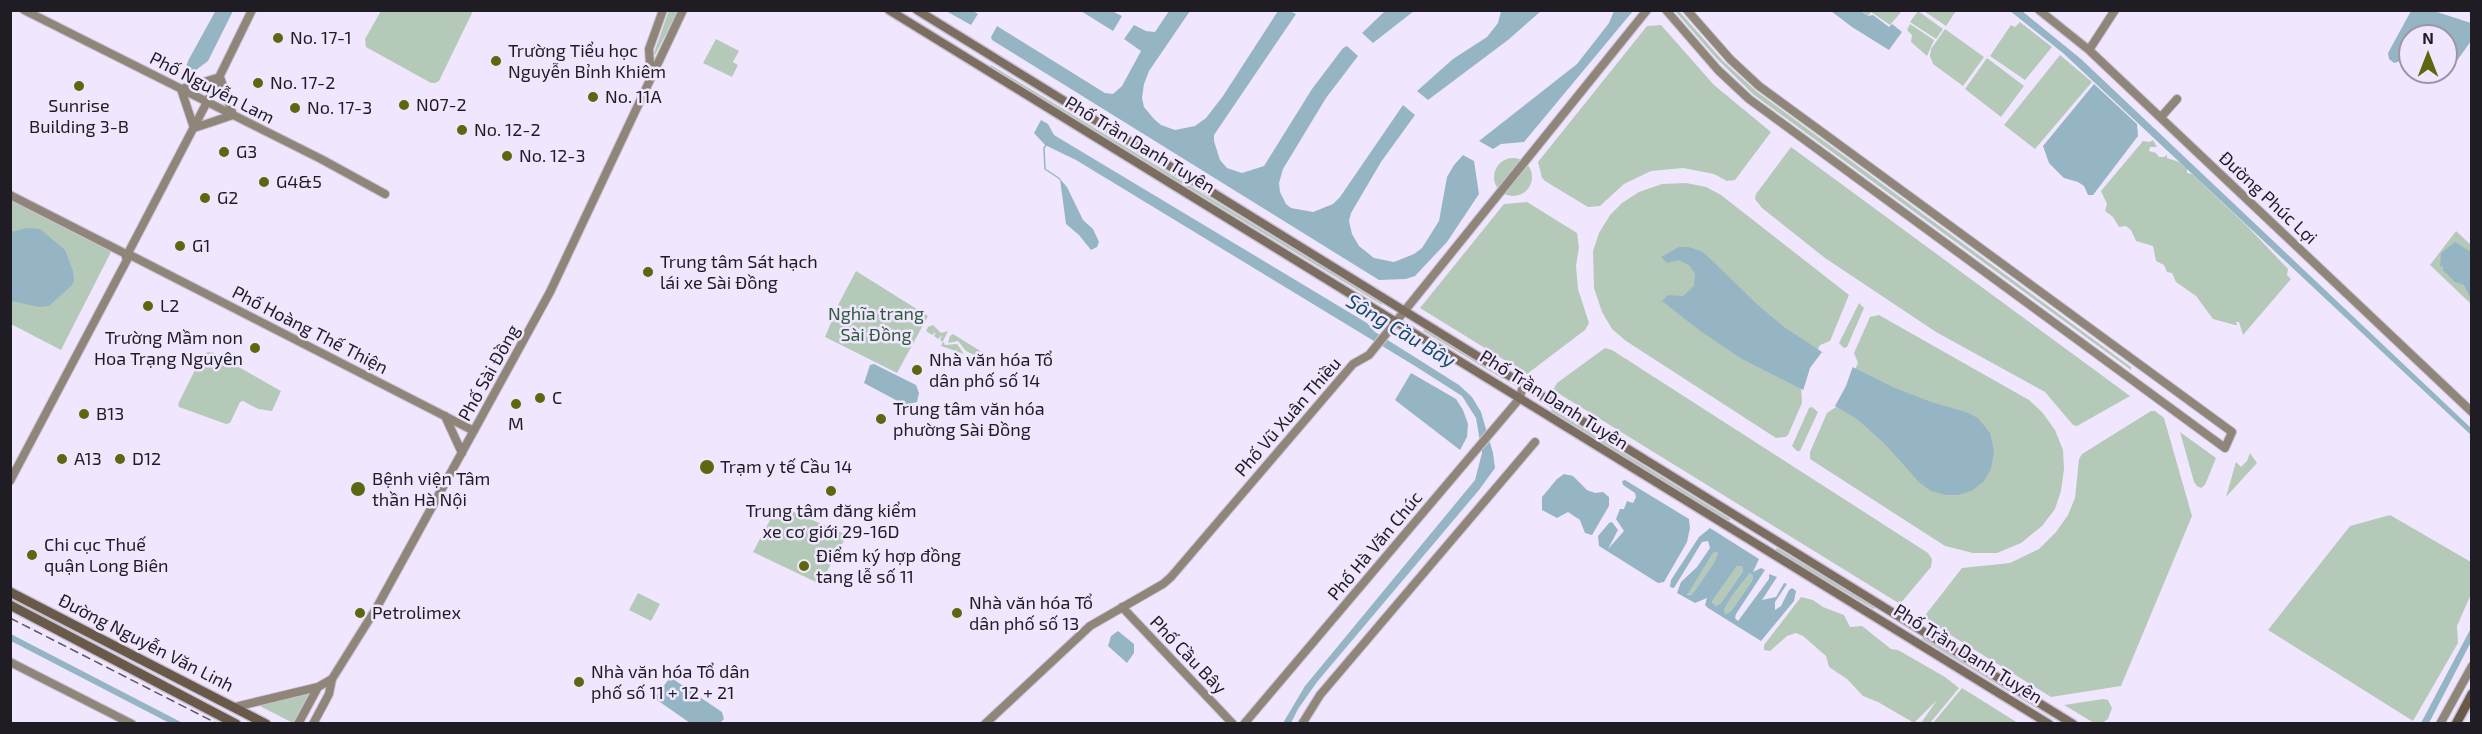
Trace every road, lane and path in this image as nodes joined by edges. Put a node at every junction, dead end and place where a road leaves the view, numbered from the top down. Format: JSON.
{"nodes":[{"id":1,"x":24,"y":10,"type":"edge"},
{"id":2,"x":252,"y":10,"type":"edge"},
{"id":3,"x":663,"y":10,"type":"edge"},
{"id":4,"x":683,"y":10,"type":"edge"},
{"id":5,"x":888,"y":10,"type":"edge"},
{"id":6,"x":917,"y":10,"type":"edge"},
{"id":7,"x":1647,"y":10,"type":"edge"},
{"id":8,"x":1666,"y":10,"type":"edge"},
{"id":9,"x":1687,"y":10,"type":"edge"},
{"id":10,"x":2039,"y":10,"type":"edge"},
{"id":11,"x":2115,"y":10,"type":"edge"},
{"id":12,"x":2089,"y":50,"type":"junction"},
{"id":13,"x":654,"y":71,"type":"junction"},
{"id":14,"x":220,"y":77,"type":"junction"},
{"id":15,"x":181,"y":89,"type":"junction"},
{"id":16,"x":2177,"y":99,"type":"dead end"},
{"id":17,"x":207,"y":102,"type":"junction"},
{"id":18,"x":233,"y":115,"type":"junction"},
{"id":19,"x":2161,"y":117,"type":"junction"},
{"id":20,"x":194,"y":128,"type":"junction"},
{"id":21,"x":385,"y":194,"type":"dead end"},
{"id":22,"x":10,"y":195,"type":"edge"},
{"id":23,"x":129,"y":255,"type":"junction"},
{"id":24,"x":1403,"y":312,"type":"junction"},
{"id":25,"x":1395,"y":322,"type":"junction"},
{"id":26,"x":1523,"y":384,"type":"junction"},
{"id":27,"x":1536,"y":393,"type":"junction"},
{"id":28,"x":1520,"y":398,"type":"junction"},
{"id":29,"x":2472,"y":412,"type":"edge"},
{"id":30,"x":445,"y":416,"type":"junction"},
{"id":31,"x":474,"y":430,"type":"junction"},
{"id":32,"x":1535,"y":442,"type":"dead end"},
{"id":33,"x":462,"y":453,"type":"junction"},
{"id":34,"x":10,"y":481,"type":"edge"},
{"id":35,"x":1750,"y":525,"type":"junction"},
{"id":36,"x":1744,"y":536,"type":"junction"},
{"id":37,"x":10,"y":592,"type":"edge"},
{"id":38,"x":10,"y":605,"type":"edge"},
{"id":39,"x":1122,"y":607,"type":"junction"},
{"id":40,"x":1903,"y":619,"type":"junction"},
{"id":41,"x":1897,"y":630,"type":"junction"},
{"id":42,"x":10,"y":662,"type":"edge"},
{"id":43,"x":2472,"y":666,"type":"edge"},
{"id":44,"x":332,"y":679,"type":"junction"},
{"id":45,"x":318,"y":687,"type":"junction"},
{"id":46,"x":197,"y":689,"type":"junction"},
{"id":47,"x":2472,"y":694,"type":"edge"},
{"id":48,"x":191,"y":700,"type":"junction"},
{"id":49,"x":235,"y":707,"type":"junction"},
{"id":50,"x":132,"y":723,"type":"edge"},
{"id":51,"x":236,"y":723,"type":"edge"},
{"id":52,"x":266,"y":723,"type":"edge"},
{"id":53,"x":298,"y":723,"type":"edge"},
{"id":54,"x":313,"y":723,"type":"edge"},
{"id":55,"x":984,"y":723,"type":"edge"},
{"id":56,"x":1233,"y":723,"type":"edge"},
{"id":57,"x":1244,"y":723,"type":"edge"},
{"id":58,"x":1302,"y":723,"type":"edge"},
{"id":59,"x":2049,"y":723,"type":"edge"},
{"id":60,"x":2073,"y":723,"type":"edge"},
{"id":61,"x":2440,"y":723,"type":"edge"},
{"id":62,"x":2456,"y":723,"type":"edge"}],
"edges":[{"from":1,"to":15,"type":"street","name":"Phố Nguyễn Lam"},
{"from":2,"to":14,"type":"street"},
{"from":3,"to":13,"type":"street"},
{"from":4,"to":13,"type":"street","name":"Phố Sài Đồng"},
{"from":5,"to":25,"type":"main road","name":"Phố Trần Danh Tuyên"},
{"from":6,"to":24,"type":"main road","name":"Phố Trần Danh Tuyên"},
{"from":7,"to":24,"type":"street","name":"Phố Vũ Xuân Thiều"},
{"from":8,"to":9,"type":"street"},
{"from":10,"to":12,"type":"street","name":"Đường Phúc Lợi"},
{"from":11,"to":12,"type":"street"},
{"from":12,"to":19,"type":"street","name":"Đường Phúc Lợi"},
{"from":13,"to":31,"type":"street","name":"Phố Sài Đồng"},
{"from":14,"to":15,"type":"street"},
{"from":14,"to":17,"type":"street"},
{"from":14,"to":18,"type":"street"},
{"from":15,"to":17,"type":"street","name":"Phố Nguyễn Lam"},
{"from":15,"to":20,"type":"street"},
{"from":16,"to":19,"type":"street"},
{"from":17,"to":18,"type":"street","name":"Phố Nguyễn Lam"},
{"from":17,"to":20,"type":"street"},
{"from":18,"to":20,"type":"street"},
{"from":18,"to":21,"type":"street","name":"Phố Nguyễn Lam"},
{"from":19,"to":29,"type":"street","name":"Đường Phúc Lợi"},
{"from":20,"to":23,"type":"street"},
{"from":22,"to":23,"type":"street","name":"Phố Hoàng Thế Thiện"},
{"from":23,"to":30,"type":"street","name":"Phố Hoàng Thế Thiện"},
{"from":23,"to":34,"type":"street"},
{"from":24,"to":25,"type":"street","name":"Phố Vũ Xuân Thiều"},
{"from":24,"to":26,"type":"main road","name":"Phố Trần Danh Tuyên"},
{"from":25,"to":28,"type":"main road","name":"Phố Trần Danh Tuyên"},
{"from":25,"to":39,"type":"street","name":"Phố Vũ Xuân Thiều"},
{"from":26,"to":27,"type":"main road","name":"Phố Trần Danh Tuyên"},
{"from":26,"to":28,"type":"street","name":"Phố Hà Văn Chúc"},
{"from":27,"to":28,"type":"street"},
{"from":27,"to":35,"type":"main road","name":"Phố Trần Danh Tuyên"},
{"from":28,"to":36,"type":"main road","name":"Phố Trần Danh Tuyên"},
{"from":28,"to":57,"type":"street","name":"Phố Hà Văn Chúc"},
{"from":30,"to":31,"type":"street","name":"Phố Hoàng Thế Thiện"},
{"from":30,"to":33,"type":"street"},
{"from":31,"to":33,"type":"street","name":"Phố Sài Đồng"},
{"from":32,"to":58,"type":"street"},
{"from":33,"to":44,"type":"street","name":"Phố Sài Đồng"},
{"from":35,"to":36,"type":"main road"},
{"from":35,"to":40,"type":"main road","name":"Phố Trần Danh Tuyên"},
{"from":36,"to":41,"type":"main road","name":"Phố Trần Danh Tuyên"},
{"from":37,"to":46,"type":"highway","name":"Đường Nguyễn Văn Linh"},
{"from":38,"to":48,"type":"highway","name":"Đường Nguyễn Văn Linh"},
{"from":39,"to":55,"type":"street","name":"Phố Vũ Xuân Thiều"},
{"from":39,"to":56,"type":"street","name":"Phố Cầu Bây"},
{"from":40,"to":41,"type":"main road"},
{"from":40,"to":60,"type":"main road","name":"Phố Trần Danh Tuyên"},
{"from":41,"to":59,"type":"main road","name":"Phố Trần Danh Tuyên"},
{"from":42,"to":50,"type":"street"},
{"from":43,"to":61,"type":"street"},
{"from":44,"to":45,"type":"street","name":"Phố Sài Đồng"},
{"from":44,"to":54,"type":"street","name":"Phố Sài Đồng"},
{"from":45,"to":49,"type":"street","name":"Phố Sài Đồng"},
{"from":45,"to":53,"type":"street"},
{"from":46,"to":48,"type":"highway"},
{"from":46,"to":49,"type":"highway","name":"Đường Nguyễn Văn Linh"},
{"from":47,"to":62,"type":"highway"},
{"from":48,"to":51,"type":"highway","name":"Đường Nguyễn Văn Linh"},
{"from":49,"to":52,"type":"highway","name":"Đường Nguyễn Văn Linh"}]}
